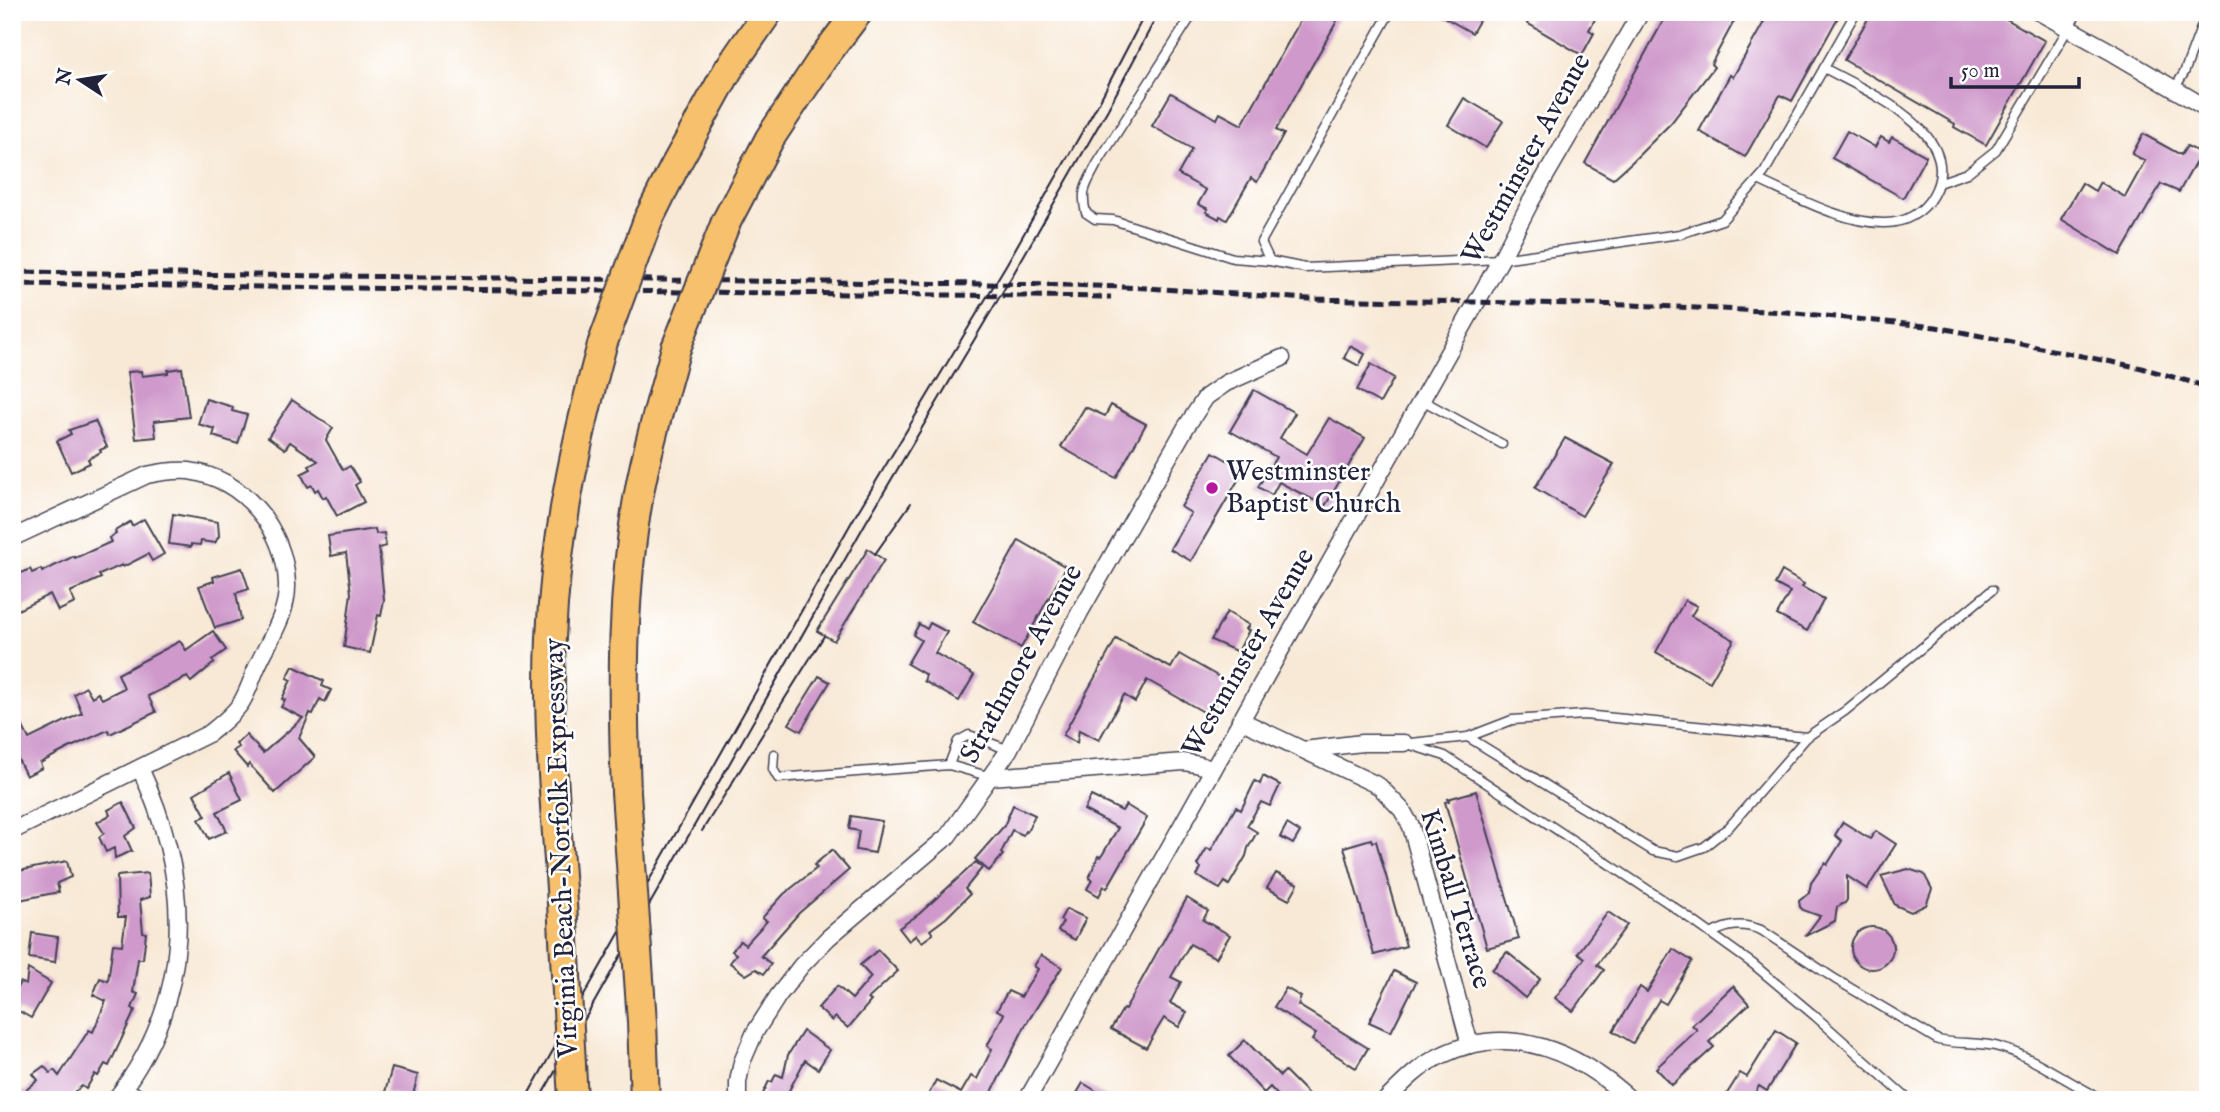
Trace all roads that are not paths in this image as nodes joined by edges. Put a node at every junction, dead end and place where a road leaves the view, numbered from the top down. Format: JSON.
{"nodes":[{"id":1,"x":768,"y":12,"type":"edge"},
{"id":2,"x":858,"y":12,"type":"edge"},
{"id":3,"x":1194,"y":12,"type":"edge"},
{"id":4,"x":1390,"y":12,"type":"edge"},
{"id":5,"x":1641,"y":12,"type":"edge"},
{"id":6,"x":1856,"y":12,"type":"edge"},
{"id":7,"x":2039,"y":12,"type":"edge"},
{"id":8,"x":2078,"y":12,"type":"edge"},
{"id":9,"x":2207,"y":12,"type":"edge"},
{"id":10,"x":2068,"y":28,"type":"junction"},
{"id":11,"x":1824,"y":68,"type":"junction"},
{"id":12,"x":2174,"y":89,"type":"junction"},
{"id":13,"x":2208,"y":109,"type":"edge"},
{"id":14,"x":1758,"y":180,"type":"junction"},
{"id":15,"x":1941,"y":182,"type":"junction"},
{"id":16,"x":1501,"y":259,"type":"junction"},
{"id":17,"x":1270,"y":261,"type":"junction"},
{"id":18,"x":1282,"y":358,"type":"dead end"},
{"id":19,"x":1422,"y":400,"type":"junction"},
{"id":20,"x":1502,"y":444,"type":"dead end"},
{"id":21,"x":12,"y":538,"type":"edge"},
{"id":22,"x":1992,"y":590,"type":"dead end"},
{"id":23,"x":1240,"y":720,"type":"junction"},
{"id":24,"x":1468,"y":737,"type":"junction"},
{"id":25,"x":1807,"y":737,"type":"junction"},
{"id":26,"x":1404,"y":743,"type":"junction"},
{"id":27,"x":1009,"y":750,"type":"junction"},
{"id":28,"x":1304,"y":750,"type":"junction"},
{"id":29,"x":774,"y":754,"type":"dead end"},
{"id":30,"x":949,"y":765,"type":"junction"},
{"id":31,"x":140,"y":768,"type":"junction"},
{"id":32,"x":1213,"y":770,"type":"junction"},
{"id":33,"x":991,"y":777,"type":"junction"},
{"id":34,"x":12,"y":831,"type":"edge"},
{"id":35,"x":1711,"y":934,"type":"junction"},
{"id":36,"x":1470,"y":1045,"type":"junction"},
{"id":37,"x":119,"y":1094,"type":"edge"},
{"id":38,"x":142,"y":1100,"type":"edge"},
{"id":39,"x":573,"y":1100,"type":"edge"},
{"id":40,"x":645,"y":1100,"type":"edge"},
{"id":41,"x":738,"y":1100,"type":"edge"},
{"id":42,"x":1027,"y":1100,"type":"edge"},
{"id":43,"x":1385,"y":1100,"type":"edge"},
{"id":44,"x":1631,"y":1100,"type":"edge"},
{"id":45,"x":1909,"y":1100,"type":"edge"},
{"id":46,"x":2104,"y":1100,"type":"edge"}],
"edges":[{"from":1,"to":39,"type":"highway","name":"Virginia Beach-Norfolk Expressway","bridge":true},
{"from":2,"to":40,"type":"highway","bridge":true},
{"from":3,"to":17,"type":"lane"},
{"from":4,"to":17,"type":"lane"},
{"from":5,"to":16,"type":"street","name":"Westminster Avenue"},
{"from":6,"to":11,"type":"lane"},
{"from":7,"to":10,"type":"street"},
{"from":8,"to":10,"type":"lane"},
{"from":9,"to":12,"type":"lane"},
{"from":10,"to":12,"type":"street"},
{"from":10,"to":15,"type":"lane"},
{"from":11,"to":14,"type":"lane"},
{"from":11,"to":15,"type":"lane"},
{"from":12,"to":13,"type":"street"},
{"from":14,"to":15,"type":"lane"},
{"from":14,"to":16,"type":"lane"},
{"from":16,"to":17,"type":"lane"},
{"from":16,"to":19,"type":"street","name":"Westminster Avenue"},
{"from":18,"to":27,"type":"street","name":"Strathmore Avenue"},
{"from":19,"to":20,"type":"lane"},
{"from":19,"to":23,"type":"street","name":"Westminster Avenue"},
{"from":21,"to":31,"type":"street"},
{"from":22,"to":25,"type":"lane"},
{"from":23,"to":28,"type":"street","name":"Kimball Terrace"},
{"from":23,"to":32,"type":"street","name":"Westminster Avenue"},
{"from":24,"to":25,"type":"lane"},
{"from":24,"to":25,"type":"lane"},
{"from":24,"to":26,"type":"lane"},
{"from":26,"to":28,"type":"street"},
{"from":26,"to":35,"type":"lane"},
{"from":27,"to":30,"type":"lane"},
{"from":27,"to":33,"type":"street","name":"Strathmore Avenue"},
{"from":28,"to":36,"type":"street","name":"Kimball Terrace"},
{"from":29,"to":30,"type":"lane"},
{"from":30,"to":33,"type":"lane"},
{"from":31,"to":34,"type":"street"},
{"from":31,"to":37,"type":"street"},
{"from":32,"to":33,"type":"street"},
{"from":32,"to":42,"type":"street","name":"Westminster Avenue"},
{"from":33,"to":41,"type":"street","name":"Strathmore Avenue"},
{"from":35,"to":45,"type":"lane"},
{"from":35,"to":46,"type":"lane"},
{"from":36,"to":43,"type":"street"},
{"from":36,"to":44,"type":"street"},
{"from":37,"to":38,"type":"street"}]}
